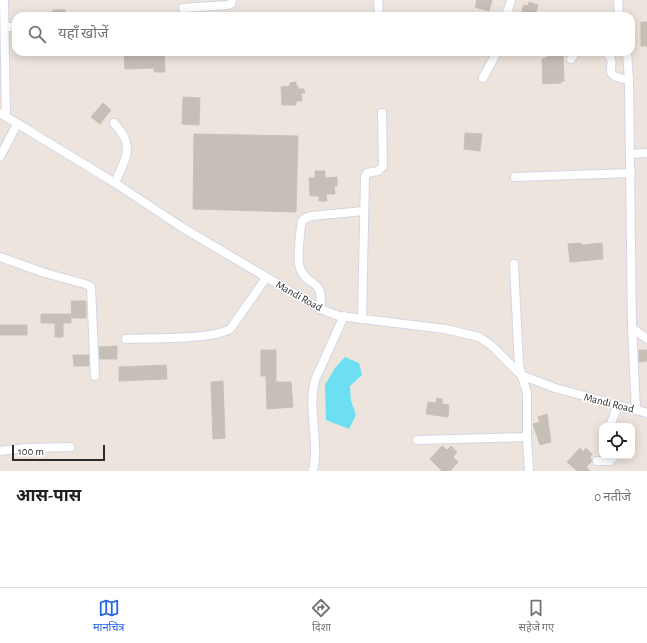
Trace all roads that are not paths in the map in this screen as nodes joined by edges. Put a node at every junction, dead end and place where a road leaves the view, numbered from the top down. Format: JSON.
{"nodes":[{"id":1,"x":4,"y":0,"type":"edge"},
{"id":2,"x":232,"y":0,"type":"edge"},
{"id":3,"x":378,"y":0,"type":"edge"},
{"id":4,"x":511,"y":0,"type":"edge"},
{"id":5,"x":618,"y":0,"type":"edge"},
{"id":6,"x":183,"y":8,"type":"dead end"},
{"id":7,"x":379,"y":12,"type":"edge"},
{"id":8,"x":507,"y":12,"type":"edge"},
{"id":9,"x":619,"y":12,"type":"edge"},
{"id":10,"x":5,"y":27,"type":"junction"},
{"id":11,"x":12,"y":27,"type":"edge"},
{"id":12,"x":495,"y":56,"type":"edge"},
{"id":13,"x":609,"y":56,"type":"edge"},
{"id":14,"x":627,"y":56,"type":"edge"},
{"id":15,"x":483,"y":78,"type":"dead end"},
{"id":16,"x":630,"y":80,"type":"junction"},
{"id":17,"x":382,"y":113,"type":"dead end"},
{"id":18,"x":3,"y":115,"type":"edge"},
{"id":19,"x":114,"y":123,"type":"dead end"},
{"id":20,"x":17,"y":124,"type":"junction"},
{"id":21,"x":647,"y":153,"type":"edge"},
{"id":22,"x":631,"y":154,"type":"junction"},
{"id":23,"x":0,"y":157,"type":"edge"},
{"id":24,"x":631,"y":173,"type":"junction"},
{"id":25,"x":515,"y":177,"type":"dead end"},
{"id":26,"x":115,"y":183,"type":"junction"},
{"id":27,"x":364,"y":211,"type":"junction"},
{"id":28,"x":0,"y":257,"type":"edge"},
{"id":29,"x":514,"y":264,"type":"dead end"},
{"id":30,"x":266,"y":278,"type":"junction"},
{"id":31,"x":320,"y":309,"type":"junction"},
{"id":32,"x":344,"y":316,"type":"junction"},
{"id":33,"x":362,"y":319,"type":"junction"},
{"id":34,"x":632,"y":328,"type":"junction"},
{"id":35,"x":126,"y":339,"type":"dead end"},
{"id":36,"x":647,"y":339,"type":"edge"},
{"id":37,"x":521,"y":375,"type":"junction"},
{"id":38,"x":95,"y":376,"type":"dead end"},
{"id":39,"x":618,"y":405,"type":"junction"},
{"id":40,"x":636,"y":409,"type":"junction"},
{"id":41,"x":647,"y":413,"type":"edge"},
{"id":42,"x":611,"y":423,"type":"edge"},
{"id":43,"x":527,"y":437,"type":"junction"},
{"id":44,"x":417,"y":440,"type":"dead end"},
{"id":45,"x":70,"y":447,"type":"dead end"},
{"id":46,"x":0,"y":451,"type":"edge"},
{"id":47,"x":612,"y":459,"type":"edge"},
{"id":48,"x":597,"y":461,"type":"dead end"},
{"id":49,"x":313,"y":471,"type":"edge"},
{"id":50,"x":530,"y":471,"type":"edge"}],
"edges":[{"from":1,"to":10,"type":"street"},
{"from":2,"to":6,"type":"street"},
{"from":3,"to":7,"type":"street"},
{"from":4,"to":8,"type":"street"},
{"from":5,"to":9,"type":"street"},
{"from":10,"to":11,"type":"street"},
{"from":10,"to":18,"type":"street"},
{"from":12,"to":15,"type":"street"},
{"from":13,"to":16,"type":"street"},
{"from":14,"to":16,"type":"street"},
{"from":16,"to":22,"type":"street"},
{"from":17,"to":27,"type":"street"},
{"from":18,"to":20,"type":"street","name":"Mandi Road"},
{"from":19,"to":26,"type":"street"},
{"from":20,"to":23,"type":"street"},
{"from":20,"to":26,"type":"street","name":"Mandi Road"},
{"from":21,"to":22,"type":"street"},
{"from":22,"to":24,"type":"street"},
{"from":24,"to":25,"type":"street"},
{"from":24,"to":34,"type":"street"},
{"from":26,"to":30,"type":"street","name":"Mandi Road"},
{"from":27,"to":31,"type":"street"},
{"from":27,"to":33,"type":"street"},
{"from":28,"to":38,"type":"street"},
{"from":29,"to":37,"type":"street"},
{"from":30,"to":31,"type":"street","name":"Mandi Road"},
{"from":30,"to":35,"type":"street"},
{"from":31,"to":32,"type":"street","name":"Mandi Road"},
{"from":32,"to":33,"type":"street","name":"Mandi Road"},
{"from":32,"to":49,"type":"street"},
{"from":33,"to":37,"type":"street","name":"Mandi Road"},
{"from":34,"to":36,"type":"street"},
{"from":34,"to":40,"type":"street"},
{"from":37,"to":39,"type":"street","name":"Mandi Road"},
{"from":37,"to":43,"type":"street"},
{"from":39,"to":40,"type":"street","name":"Mandi Road"},
{"from":39,"to":42,"type":"street"},
{"from":40,"to":41,"type":"street","name":"Mandi Road"},
{"from":43,"to":44,"type":"street"},
{"from":43,"to":50,"type":"street"},
{"from":45,"to":46,"type":"street"},
{"from":47,"to":48,"type":"street"}]}
